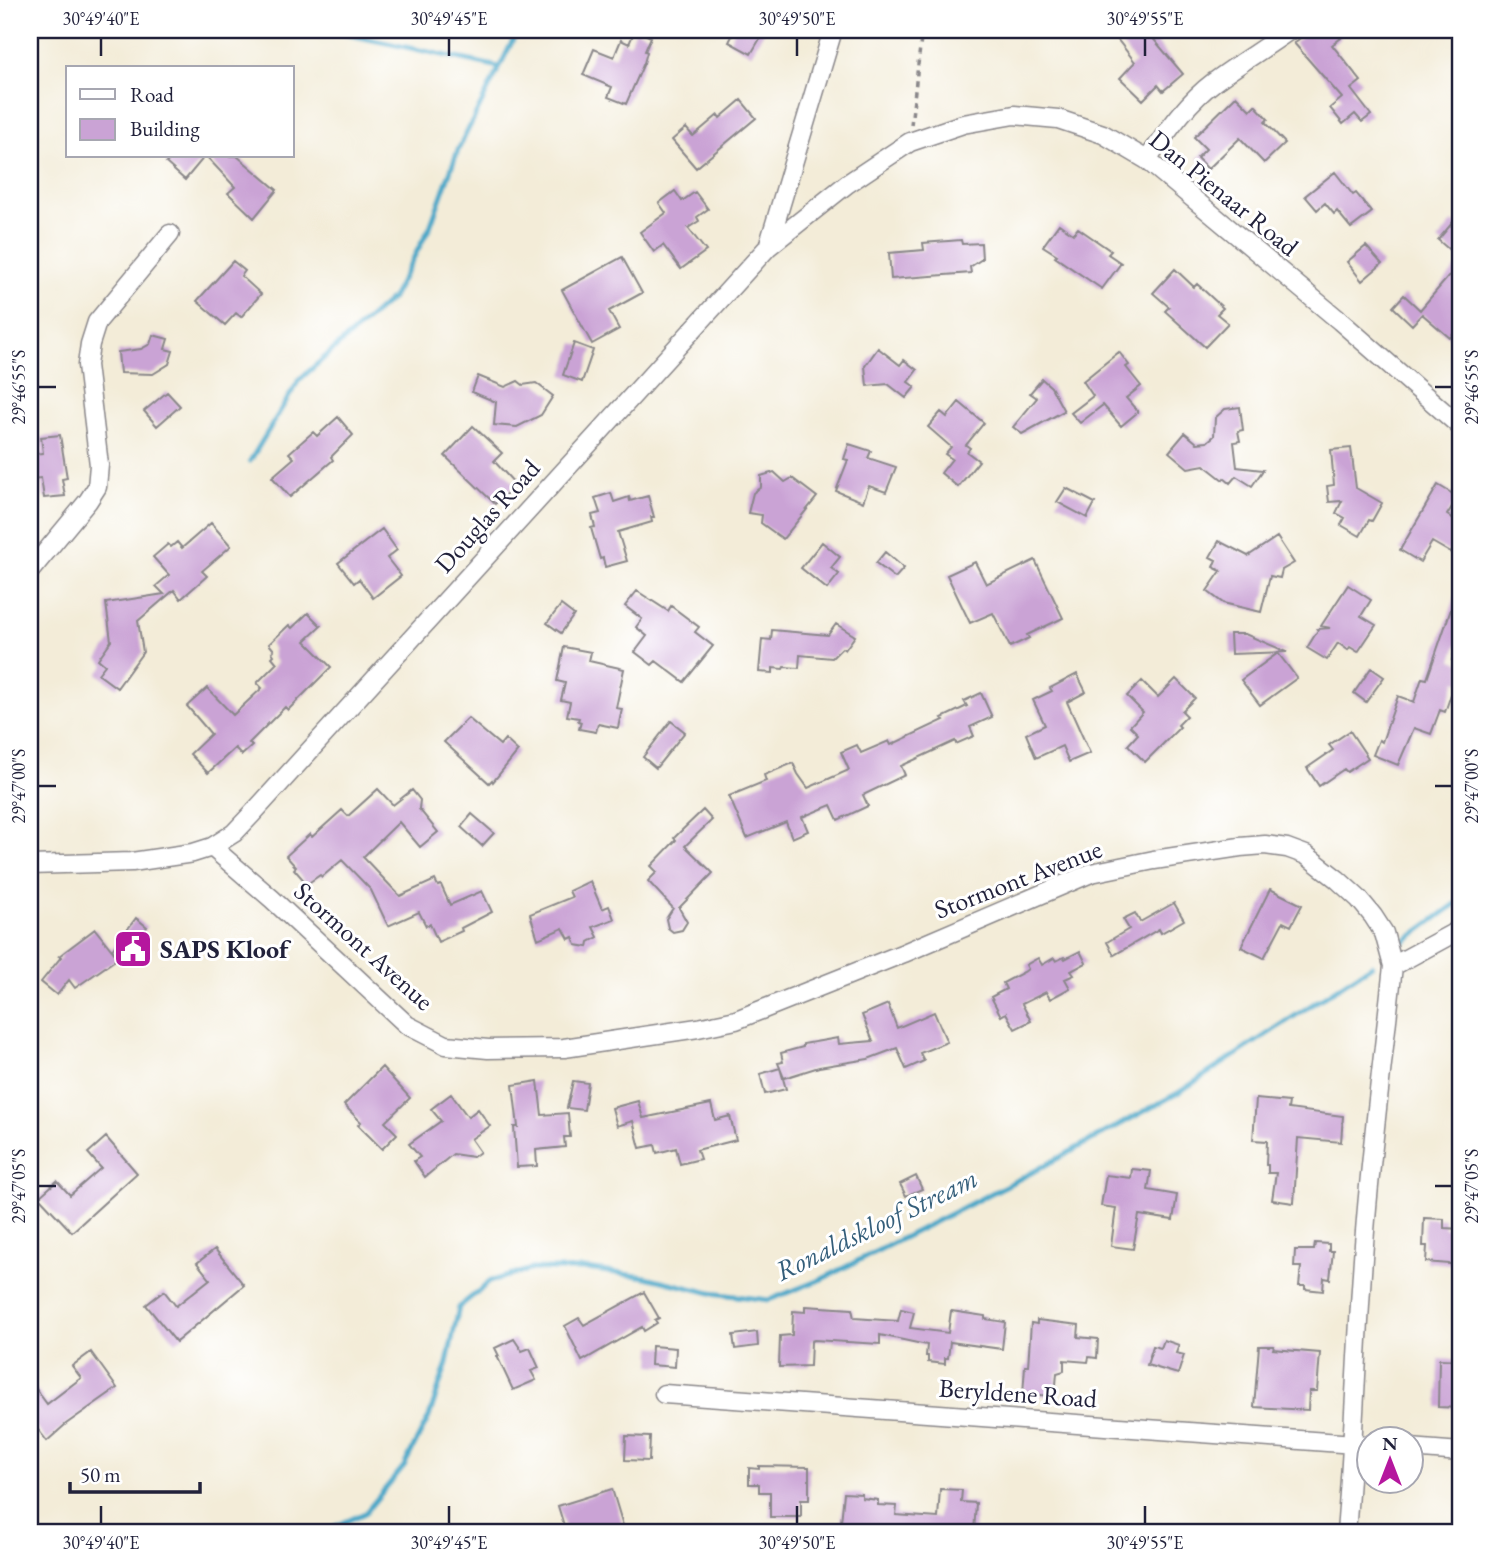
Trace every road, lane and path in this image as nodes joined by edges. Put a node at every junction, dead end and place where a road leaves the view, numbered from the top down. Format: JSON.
{"nodes":[{"id":1,"x":833,"y":30,"type":"edge"},
{"id":2,"x":922,"y":30,"type":"edge"},
{"id":3,"x":1290,"y":30,"type":"edge"},
{"id":4,"x":910,"y":142,"type":"junction"},
{"id":5,"x":1147,"y":160,"type":"junction"},
{"id":6,"x":170,"y":234,"type":"dead end"},
{"id":7,"x":768,"y":247,"type":"junction"},
{"id":8,"x":1461,"y":427,"type":"edge"},
{"id":9,"x":30,"y":571,"type":"edge"},
{"id":10,"x":212,"y":847,"type":"junction"},
{"id":11,"x":30,"y":865,"type":"edge"},
{"id":12,"x":1461,"y":929,"type":"edge"},
{"id":13,"x":1393,"y":966,"type":"junction"},
{"id":14,"x":664,"y":1394,"type":"dead end"},
{"id":15,"x":1360,"y":1426,"type":"edge"},
{"id":16,"x":1354,"y":1444,"type":"edge"},
{"id":17,"x":1424,"y":1449,"type":"edge"},
{"id":18,"x":1461,"y":1452,"type":"edge"},
{"id":19,"x":1354,"y":1486,"type":"edge"},
{"id":20,"x":1346,"y":1532,"type":"edge"}],
"edges":[{"from":1,"to":7,"type":"street","name":"Douglas Road"},
{"from":2,"to":4,"type":"path"},
{"from":3,"to":5,"type":"street"},
{"from":4,"to":5,"type":"street","name":"Dan Pienaar Road"},
{"from":4,"to":7,"type":"street","name":"Dan Pienaar Road"},
{"from":5,"to":8,"type":"street","name":"Dan Pienaar Road"},
{"from":6,"to":9,"type":"street"},
{"from":7,"to":10,"type":"street","name":"Douglas Road"},
{"from":10,"to":11,"type":"street","name":"Douglas Road"},
{"from":10,"to":13,"type":"street","name":"Stormont Avenue"},
{"from":12,"to":13,"type":"street"},
{"from":13,"to":15,"type":"street","name":"Stormont Avenue"},
{"from":14,"to":16,"type":"street","name":"Beryldene Road"},
{"from":17,"to":18,"type":"street"},
{"from":19,"to":20,"type":"street","name":"Stormont Avenue"}]}
